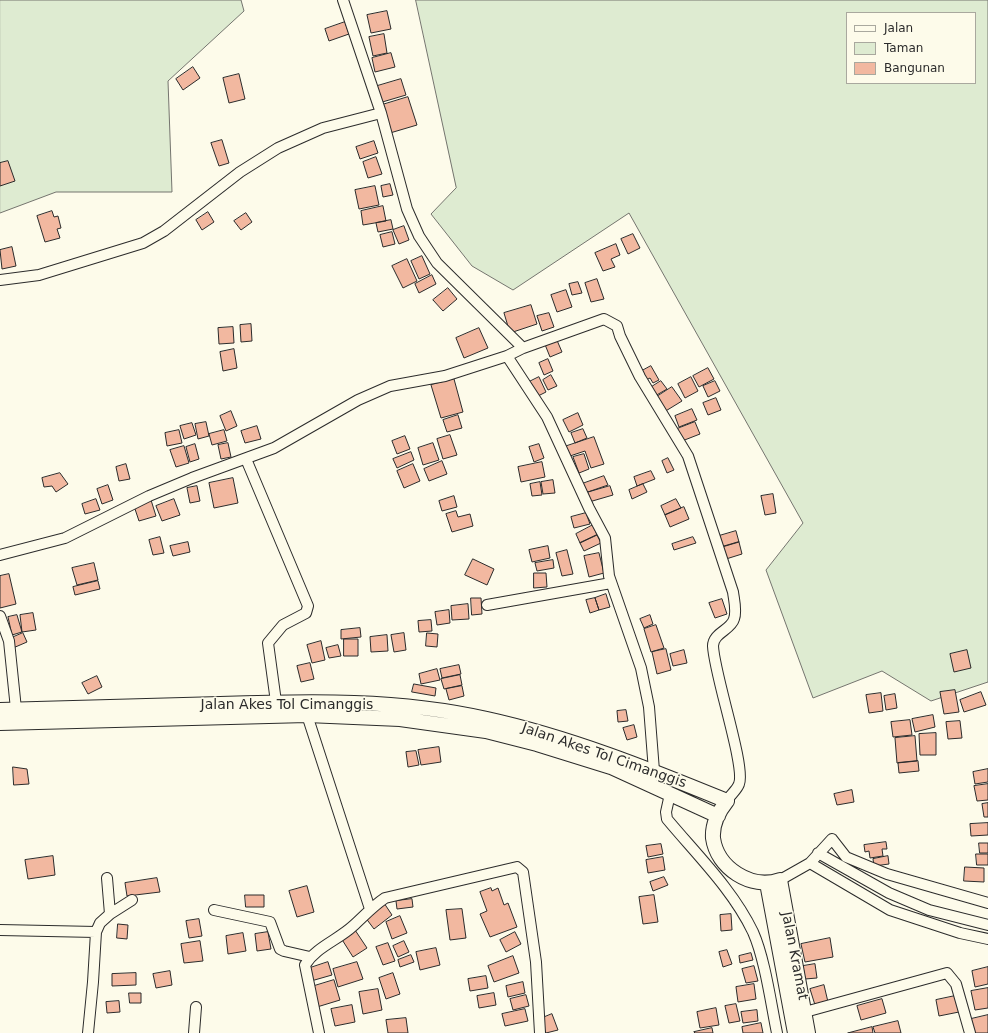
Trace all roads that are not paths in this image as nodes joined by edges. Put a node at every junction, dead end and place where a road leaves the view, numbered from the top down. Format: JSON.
{"nodes":[{"id":1,"x":343,"y":0,"type":"edge"},
{"id":2,"x":382,"y":113,"type":"junction"},
{"id":3,"x":0,"y":280,"type":"edge"},
{"id":4,"x":524,"y":348,"type":"junction"},
{"id":5,"x":507,"y":356,"type":"junction"},
{"id":6,"x":246,"y":459,"type":"junction"},
{"id":7,"x":0,"y":555,"type":"edge"},
{"id":8,"x":611,"y":583,"type":"junction"},
{"id":9,"x":487,"y":605,"type":"dead end"},
{"id":10,"x":0,"y":616,"type":"edge"},
{"id":11,"x":276,"y":702,"type":"junction"},
{"id":12,"x":16,"y":709,"type":"junction"},
{"id":13,"x":344,"y":709,"type":"junction"},
{"id":14,"x":0,"y":710,"type":"edge"},
{"id":15,"x":307,"y":715,"type":"junction"},
{"id":16,"x":0,"y":723,"type":"edge"},
{"id":17,"x":654,"y":771,"type":"junction"},
{"id":18,"x":670,"y":794,"type":"junction"},
{"id":19,"x":727,"y":801,"type":"junction"},
{"id":20,"x":718,"y":816,"type":"junction"},
{"id":21,"x":818,"y":854,"type":"junction"},
{"id":22,"x":810,"y":863,"type":"junction"},
{"id":23,"x":107,"y":878,"type":"dead end"},
{"id":24,"x":773,"y":882,"type":"junction"},
{"id":25,"x":132,"y":900,"type":"dead end"},
{"id":26,"x":988,"y":903,"type":"edge"},
{"id":27,"x":370,"y":909,"type":"junction"},
{"id":28,"x":214,"y":910,"type":"dead end"},
{"id":29,"x":110,"y":914,"type":"junction"},
{"id":30,"x":988,"y":925,"type":"edge"},
{"id":31,"x":0,"y":930,"type":"edge"},
{"id":32,"x":96,"y":932,"type":"junction"},
{"id":33,"x":988,"y":939,"type":"edge"},
{"id":34,"x":310,"y":957,"type":"junction"},
{"id":35,"x":196,"y":1007,"type":"dead end"},
{"id":36,"x":805,"y":1012,"type":"junction"},
{"id":37,"x":88,"y":1033,"type":"edge"},
{"id":38,"x":194,"y":1033,"type":"edge"},
{"id":39,"x":319,"y":1033,"type":"edge"},
{"id":40,"x":540,"y":1033,"type":"edge"},
{"id":41,"x":777,"y":1033,"type":"edge"},
{"id":42,"x":795,"y":1033,"type":"edge"},
{"id":43,"x":808,"y":1033,"type":"edge"},
{"id":44,"x":970,"y":1033,"type":"edge"}],
"edges":[{"from":1,"to":2,"type":"street"},
{"from":2,"to":3,"type":"street"},
{"from":2,"to":4,"type":"street"},
{"from":4,"to":5,"type":"street"},
{"from":4,"to":19,"type":"street"},
{"from":5,"to":6,"type":"street"},
{"from":5,"to":8,"type":"street"},
{"from":6,"to":7,"type":"street"},
{"from":6,"to":11,"type":"street"},
{"from":8,"to":9,"type":"street"},
{"from":8,"to":17,"type":"street"},
{"from":10,"to":12,"type":"street"},
{"from":11,"to":12,"type":"main road","name":"Jalan Akes Tol Cimanggis"},
{"from":11,"to":13,"type":"main road","name":"Jalan Akes Tol Cimanggis"},
{"from":12,"to":14,"type":"main road","name":"Jalan Akes Tol Cimanggis"},
{"from":13,"to":15,"type":"main road","name":"Jalan Akes Tol Cimanggis"},
{"from":13,"to":17,"type":"main road","name":"Jalan Akes Tol Cimanggis"},
{"from":13,"to":18,"type":"main road","name":"Jalan Akes Tol Cimanggis"},
{"from":15,"to":16,"type":"main road","name":"Jalan Akes Tol Cimanggis"},
{"from":15,"to":27,"type":"street"},
{"from":17,"to":19,"type":"main road","name":"Jalan Akes Tol Cimanggis"},
{"from":18,"to":20,"type":"main road","name":"Jalan Akes Tol Cimanggis"},
{"from":18,"to":41,"type":"street"},
{"from":19,"to":20,"type":"main road"},
{"from":20,"to":24,"type":"main road"},
{"from":21,"to":22,"type":"street"},
{"from":21,"to":26,"type":"street"},
{"from":21,"to":30,"type":"street"},
{"from":22,"to":24,"type":"street"},
{"from":22,"to":33,"type":"street"},
{"from":23,"to":29,"type":"street"},
{"from":24,"to":36,"type":"main road","name":"Jalan Kramat"},
{"from":24,"to":42,"type":"main road","name":"Jalan Kramat"},
{"from":25,"to":29,"type":"street"},
{"from":27,"to":34,"type":"street"},
{"from":27,"to":40,"type":"street"},
{"from":28,"to":34,"type":"street"},
{"from":29,"to":32,"type":"street"},
{"from":31,"to":32,"type":"street"},
{"from":32,"to":37,"type":"street"},
{"from":34,"to":39,"type":"street"},
{"from":35,"to":38,"type":"street"},
{"from":36,"to":43,"type":"main road","name":"Jalan Kramat"},
{"from":36,"to":44,"type":"street"}]}
